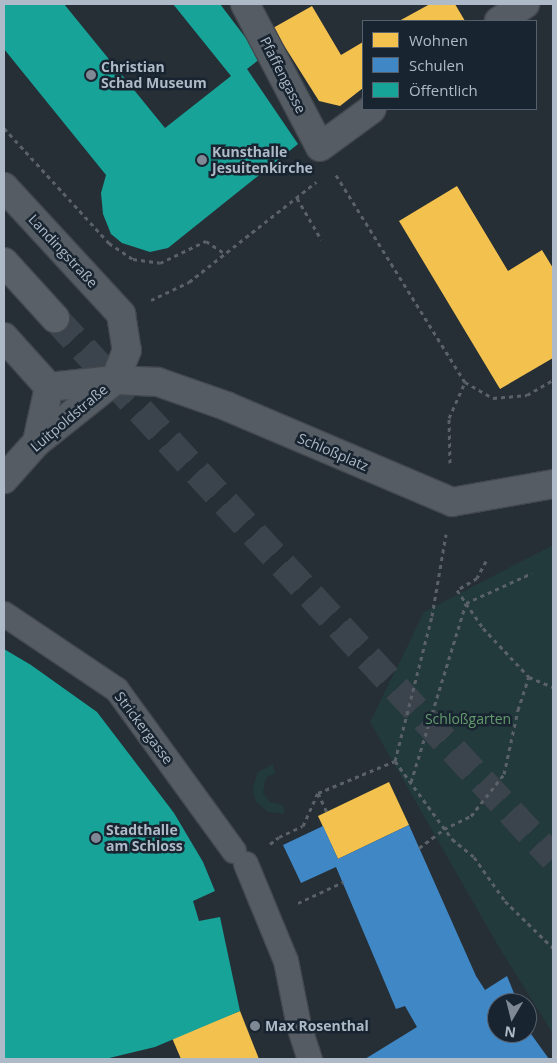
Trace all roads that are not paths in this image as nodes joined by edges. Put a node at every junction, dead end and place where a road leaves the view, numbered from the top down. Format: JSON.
{"nodes":[{"id":1,"x":245,"y":4,"type":"edge"},
{"id":2,"x":525,"y":4,"type":"edge"},
{"id":3,"x":501,"y":20,"type":"edge"},
{"id":4,"x":371,"y":110,"type":"edge"},
{"id":5,"x":4,"y":187,"type":"edge"},
{"id":6,"x":4,"y":262,"type":"edge"},
{"id":7,"x":121,"y":314,"type":"joint"},
{"id":8,"x":56,"y":318,"type":"tunnel mouth"},
{"id":9,"x":4,"y":337,"type":"edge"},
{"id":10,"x":115,"y":380,"type":"junction"},
{"id":11,"x":49,"y":387,"type":"junction"},
{"id":12,"x":38,"y":442,"type":"junction"},
{"id":13,"x":4,"y":479,"type":"edge"},
{"id":14,"x":553,"y":484,"type":"edge"},
{"id":15,"x":4,"y":614,"type":"edge"},
{"id":16,"x":310,"y":1059,"type":"edge"}],
"edges":[{"from":1,"to":4,"type":"street","name":"Pfaffengasse"},
{"from":2,"to":3,"type":"street"},
{"from":5,"to":7,"type":"street","name":"Landingstraße"},
{"from":6,"to":8,"type":"main road"},
{"from":7,"to":10,"type":"street","name":"Luitpoldstraße"},
{"from":9,"to":11,"type":"street"},
{"from":10,"to":11,"type":"street","name":"Luitpoldstraße"},
{"from":10,"to":12,"type":"street","name":"Luitpoldstraße"},
{"from":10,"to":14,"type":"street","name":"Schloßplatz"},
{"from":11,"to":12,"type":"street"},
{"from":12,"to":13,"type":"street","name":"Luitpoldstraße"},
{"from":15,"to":16,"type":"street","name":"Strickergasse"}]}
